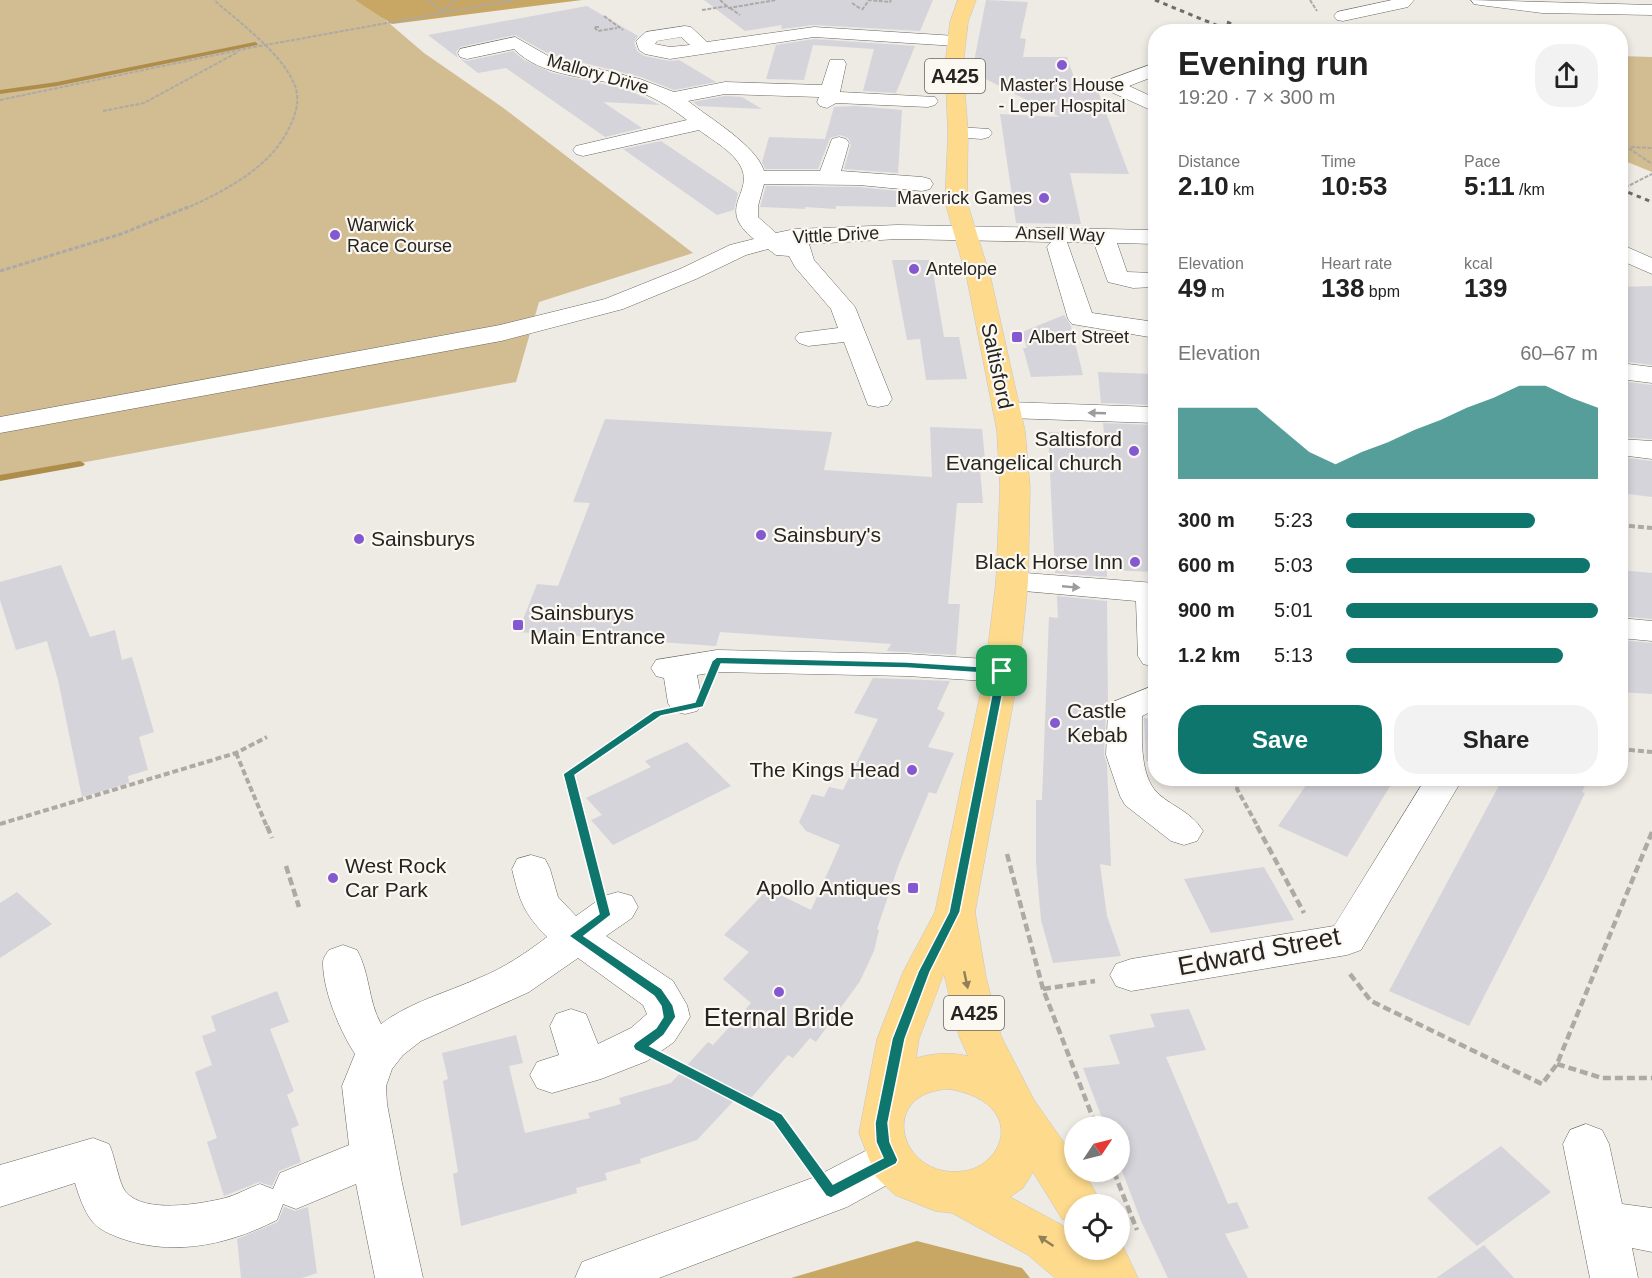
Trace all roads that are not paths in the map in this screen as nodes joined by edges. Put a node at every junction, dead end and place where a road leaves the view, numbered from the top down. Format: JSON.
{"nodes":[{"id":1,"x":967,"y":0,"type":"edge"},
{"id":2,"x":1405,"y":0,"type":"edge"},
{"id":3,"x":1480,"y":0,"type":"edge"},
{"id":4,"x":1652,"y":10,"type":"edge"},
{"id":5,"x":1343,"y":16,"type":"dead end"},
{"id":6,"x":956,"y":41,"type":"junction"},
{"id":7,"x":545,"y":42,"type":"dead end"},
{"id":8,"x":515,"y":43,"type":"junction"},
{"id":9,"x":699,"y":43,"type":"dead end"},
{"id":10,"x":467,"y":52,"type":"dead end"},
{"id":11,"x":1148,"y":72,"type":"edge"},
{"id":12,"x":623,"y":80,"type":"junction"},
{"id":13,"x":595,"y":91,"type":"dead end"},
{"id":14,"x":672,"y":98,"type":"junction"},
{"id":15,"x":928,"y":101,"type":"dead end"},
{"id":16,"x":1148,"y":102,"type":"edge"},
{"id":17,"x":702,"y":123,"type":"junction"},
{"id":18,"x":958,"y":133,"type":"junction"},
{"id":19,"x":982,"y":133,"type":"dead end"},
{"id":20,"x":583,"y":150,"type":"dead end"},
{"id":21,"x":755,"y":177,"type":"junction"},
{"id":22,"x":922,"y":184,"type":"dead end"},
{"id":23,"x":1103,"y":236,"type":"junction"},
{"id":24,"x":1148,"y":237,"type":"edge"},
{"id":25,"x":966,"y":239,"type":"junction"},
{"id":26,"x":788,"y":244,"type":"junction"},
{"id":27,"x":1059,"y":247,"type":"dead end"},
{"id":28,"x":1628,"y":255,"type":"edge"},
{"id":29,"x":1652,"y":267,"type":"edge"},
{"id":30,"x":1148,"y":280,"type":"edge"},
{"id":31,"x":1148,"y":329,"type":"edge"},
{"id":32,"x":853,"y":334,"type":"junction"},
{"id":33,"x":808,"y":338,"type":"dead end"},
{"id":34,"x":1628,"y":372,"type":"edge"},
{"id":35,"x":1652,"y":375,"type":"edge"},
{"id":36,"x":878,"y":399,"type":"dead end"},
{"id":37,"x":1007,"y":410,"type":"junction"},
{"id":38,"x":1148,"y":415,"type":"edge"},
{"id":39,"x":0,"y":425,"type":"edge"},
{"id":40,"x":1628,"y":448,"type":"edge"},
{"id":41,"x":1652,"y":450,"type":"edge"},
{"id":42,"x":1012,"y":582,"type":"junction"},
{"id":43,"x":1148,"y":593,"type":"edge"},
{"id":44,"x":1628,"y":629,"type":"edge"},
{"id":45,"x":1652,"y":631,"type":"edge"},
{"id":46,"x":1002,"y":671,"type":"junction"},
{"id":47,"x":1148,"y":699,"type":"edge"},
{"id":48,"x":671,"y":708,"type":"road end"},
{"id":49,"x":1440,"y":786,"type":"edge"},
{"id":50,"x":1184,"y":831,"type":"dead end"},
{"id":51,"x":531,"y":869,"type":"dead end"},
{"id":52,"x":955,"y":912,"type":"junction"},
{"id":53,"x":600,"y":919,"type":"junction"},
{"id":54,"x":343,"y":961,"type":"dead end"},
{"id":55,"x":1131,"y":975,"type":"road end"},
{"id":56,"x":378,"y":1051,"type":"junction"},
{"id":57,"x":569,"y":1055,"type":"dead end"},
{"id":58,"x":887,"y":1104,"type":"junction"},
{"id":59,"x":1014,"y":1104,"type":"junction"},
{"id":60,"x":1586,"y":1144,"type":"dead end"},
{"id":61,"x":373,"y":1156,"type":"junction"},
{"id":62,"x":891,"y":1160,"type":"junction"},
{"id":63,"x":0,"y":1186,"type":"edge"},
{"id":64,"x":960,"y":1193,"type":"junction"},
{"id":65,"x":1072,"y":1194,"type":"edge"},
{"id":66,"x":1603,"y":1222,"type":"junction"},
{"id":67,"x":1652,"y":1230,"type":"edge"},
{"id":68,"x":1117,"y":1260,"type":"edge"},
{"id":69,"x":659,"y":1267,"type":"edge"},
{"id":70,"x":399,"y":1278,"type":"edge"},
{"id":71,"x":599,"y":1278,"type":"edge"},
{"id":72,"x":1091,"y":1278,"type":"edge"},
{"id":73,"x":1114,"y":1278,"type":"edge"},
{"id":74,"x":1614,"y":1278,"type":"edge"}],
"edges":[{"from":1,"to":6,"type":"main road","name":"Saltisford","number":"A425"},
{"from":2,"to":5,"type":"street"},
{"from":3,"to":4,"type":"street"},
{"from":6,"to":9,"type":"street"},
{"from":6,"to":18,"type":"main road","name":"Saltisford","number":"A425"},
{"from":7,"to":8,"type":"street","name":"Mallory Drive"},
{"from":8,"to":10,"type":"street"},
{"from":8,"to":12,"type":"street","name":"Mallory Drive"},
{"from":11,"to":16,"type":"street"},
{"from":12,"to":13,"type":"street"},
{"from":12,"to":14,"type":"street","name":"Mallory Drive"},
{"from":14,"to":15,"type":"street"},
{"from":14,"to":17,"type":"street","name":"Mallory Drive"},
{"from":17,"to":20,"type":"street"},
{"from":17,"to":21,"type":"street","name":"Mallory Drive"},
{"from":18,"to":19,"type":"street"},
{"from":18,"to":25,"type":"main road","name":"Saltisford","number":"A425"},
{"from":21,"to":22,"type":"street"},
{"from":21,"to":26,"type":"street"},
{"from":23,"to":24,"type":"street","name":"Ansell Way"},
{"from":23,"to":25,"type":"street","name":"Ansell Way"},
{"from":23,"to":30,"type":"street"},
{"from":25,"to":26,"type":"street","name":"Vittle Drive"},
{"from":25,"to":37,"type":"main road","name":"Saltisford","number":"A425"},
{"from":26,"to":32,"type":"street"},
{"from":26,"to":39,"type":"street","name":"Vittle Drive"},
{"from":27,"to":31,"type":"street"},
{"from":28,"to":29,"type":"street"},
{"from":32,"to":33,"type":"street"},
{"from":32,"to":36,"type":"street"},
{"from":34,"to":35,"type":"street"},
{"from":38,"to":37,"type":"street","one_way":true},
{"from":37,"to":42,"type":"main road","name":"Saltisford","number":"A425"},
{"from":40,"to":41,"type":"street"},
{"from":42,"to":43,"type":"street","one_way":true},
{"from":42,"to":46,"type":"main road","name":"Saltisford","number":"A425"},
{"from":44,"to":45,"type":"street"},
{"from":46,"to":48,"type":"street"},
{"from":46,"to":52,"type":"main road","name":"Saltisford","number":"A425"},
{"from":47,"to":50,"type":"street"},
{"from":49,"to":55,"type":"street","name":"Edward Street"},
{"from":51,"to":53,"type":"street"},
{"from":52,"to":58,"type":"main road","number":"A425"},
{"from":52,"to":59,"type":"main road","number":"A425","one_way":true},
{"from":53,"to":56,"type":"street"},
{"from":53,"to":57,"type":"street"},
{"from":54,"to":56,"type":"street"},
{"from":56,"to":61,"type":"street"},
{"from":58,"to":59,"type":"main road","number":"A425"},
{"from":58,"to":62,"type":"main road","number":"A425"},
{"from":59,"to":64,"type":"main road","number":"A425"},
{"from":59,"to":65,"type":"main road","number":"A425"},
{"from":60,"to":66,"type":"street"},
{"from":61,"to":63,"type":"street"},
{"from":61,"to":70,"type":"street"},
{"from":62,"to":64,"type":"main road","number":"A425"},
{"from":62,"to":69,"type":"street"},
{"from":72,"to":64,"type":"main road","number":"A425","one_way":true},
{"from":66,"to":67,"type":"street"},
{"from":66,"to":74,"type":"street"},
{"from":68,"to":73,"type":"main road"},
{"from":69,"to":71,"type":"street"}]}
